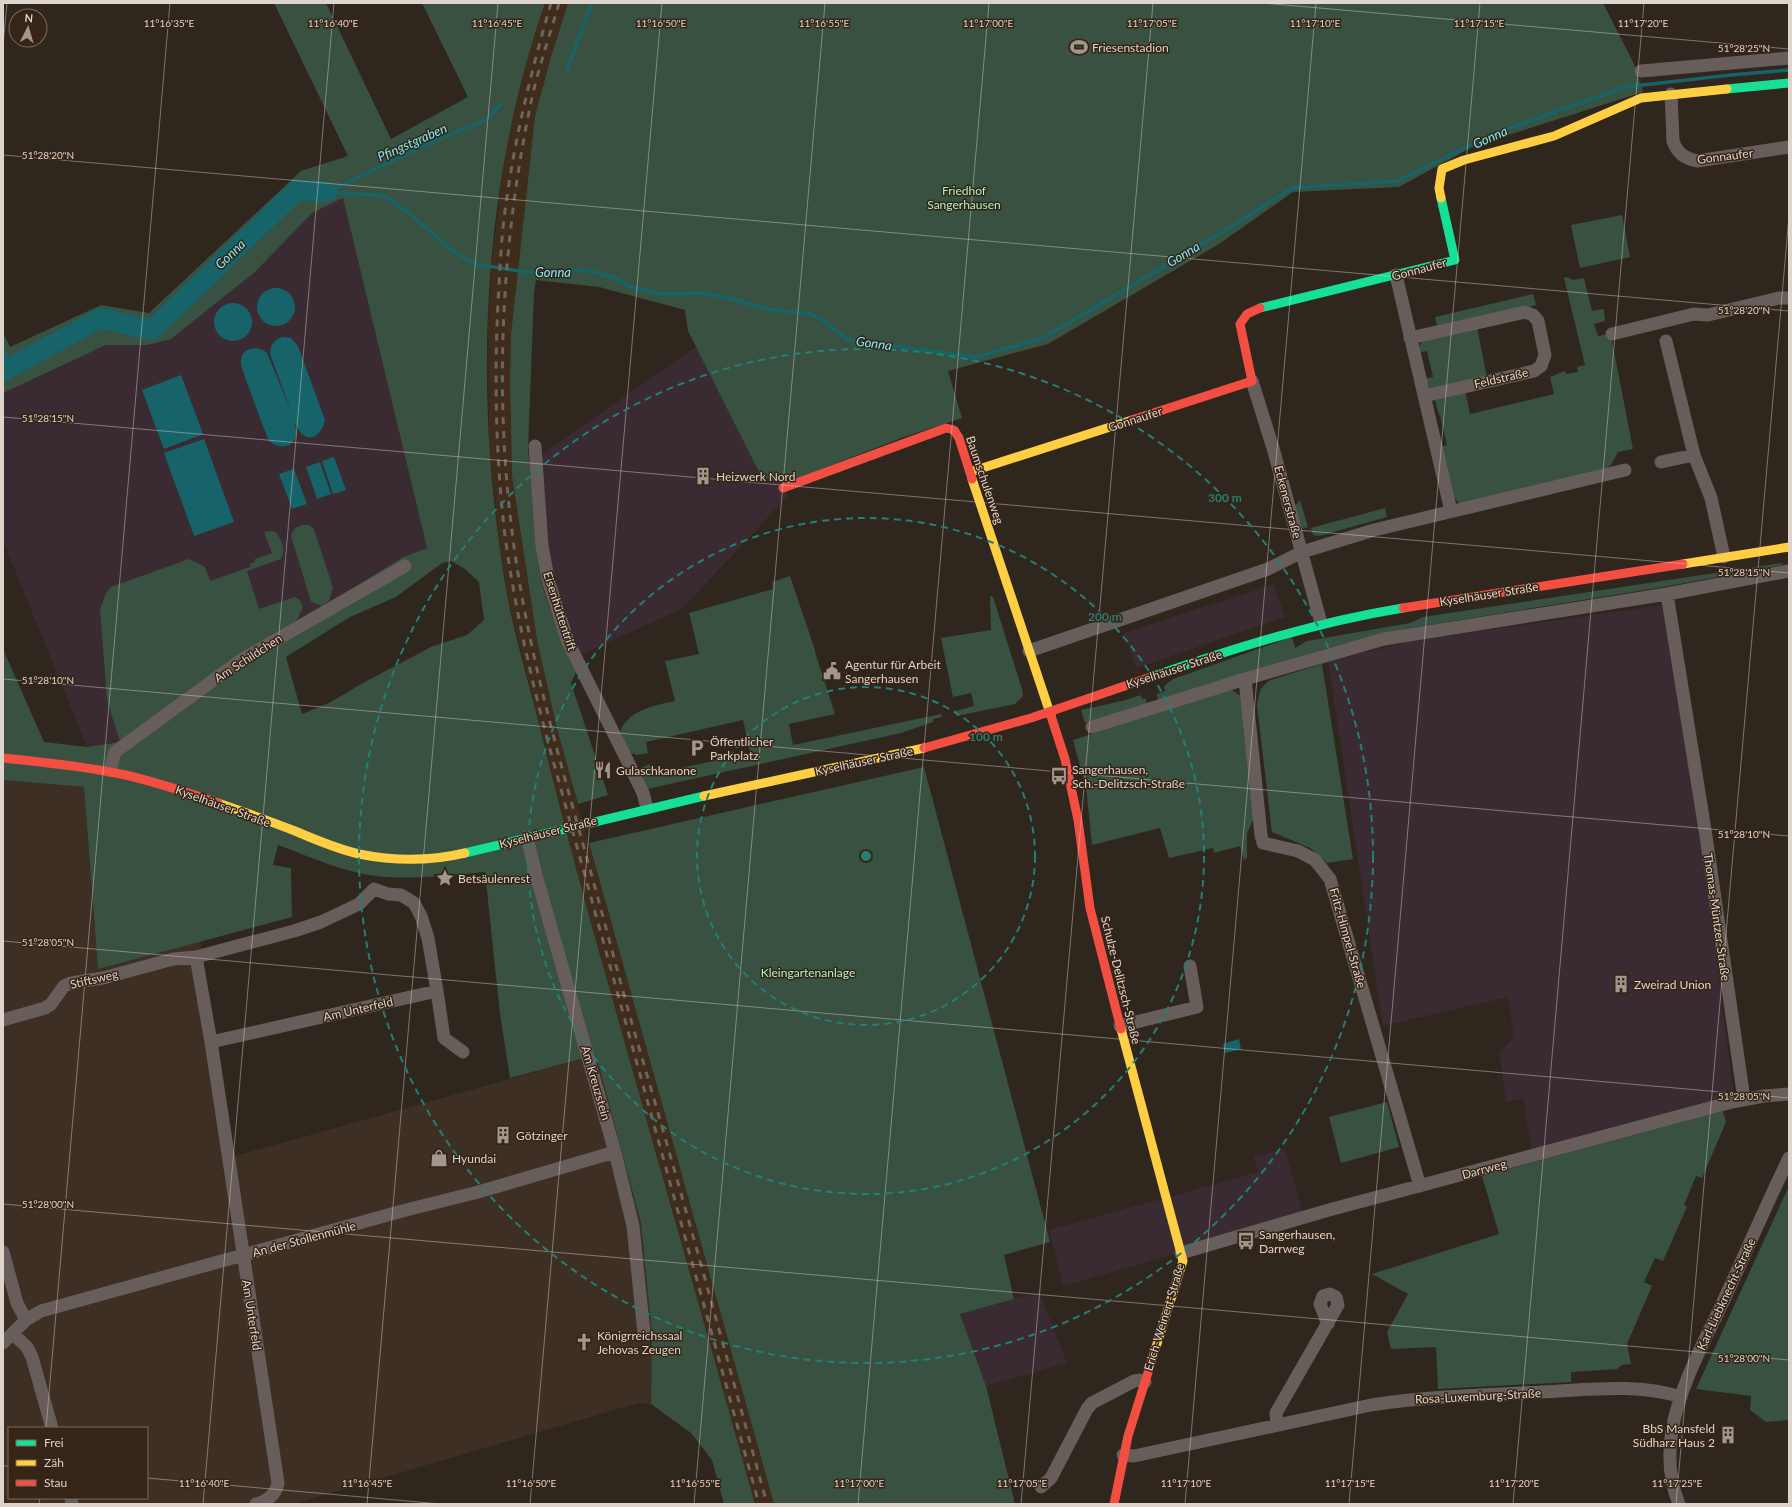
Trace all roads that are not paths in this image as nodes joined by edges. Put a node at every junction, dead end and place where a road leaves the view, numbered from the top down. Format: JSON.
{"nodes":[{"id":1,"x":1789,"y":58,"type":"edge"},
{"id":2,"x":1641,"y":71,"type":"dead end"},
{"id":3,"x":1789,"y":83,"type":"edge"},
{"id":4,"x":1671,"y":94,"type":"junction"},
{"id":5,"x":1789,"y":147,"type":"edge"},
{"id":6,"x":1396,"y":275,"type":"junction"},
{"id":7,"x":1789,"y":298,"type":"edge"},
{"id":8,"x":1612,"y":334,"type":"dead end"},
{"id":9,"x":1410,"y":338,"type":"junction"},
{"id":10,"x":1666,"y":341,"type":"dead end"},
{"id":11,"x":1252,"y":381,"type":"junction"},
{"id":12,"x":1424,"y":396,"type":"junction"},
{"id":13,"x":534,"y":446,"type":"dead end"},
{"id":14,"x":1694,"y":454,"type":"junction"},
{"id":15,"x":1661,"y":462,"type":"dead end"},
{"id":16,"x":1625,"y":470,"type":"dead end"},
{"id":17,"x":970,"y":472,"type":"junction"},
{"id":18,"x":783,"y":488,"type":"dead end"},
{"id":19,"x":1451,"y":511,"type":"junction"},
{"id":20,"x":1789,"y":547,"type":"edge"},
{"id":21,"x":1302,"y":552,"type":"junction"},
{"id":22,"x":1724,"y":557,"type":"junction"},
{"id":23,"x":405,"y":566,"type":"dead end"},
{"id":24,"x":1789,"y":571,"type":"edge"},
{"id":25,"x":1667,"y":594,"type":"junction"},
{"id":26,"x":1321,"y":623,"type":"junction"},
{"id":27,"x":1029,"y":651,"type":"junction"},
{"id":28,"x":1245,"y":679,"type":"junction"},
{"id":29,"x":1049,"y":711,"type":"junction"},
{"id":30,"x":1092,"y":727,"type":"dead end"},
{"id":31,"x":3,"y":758,"type":"edge"},
{"id":32,"x":110,"y":771,"type":"junction"},
{"id":33,"x":647,"y":808,"type":"junction"},
{"id":34,"x":527,"y":838,"type":"junction"},
{"id":35,"x":196,"y":957,"type":"junction"},
{"id":36,"x":1190,"y":966,"type":"dead end"},
{"id":37,"x":437,"y":991,"type":"junction"},
{"id":38,"x":3,"y":1020,"type":"edge"},
{"id":39,"x":1120,"y":1026,"type":"junction"},
{"id":40,"x":211,"y":1042,"type":"junction"},
{"id":41,"x":463,"y":1052,"type":"dead end"},
{"id":42,"x":1789,"y":1094,"type":"edge"},
{"id":43,"x":1744,"y":1099,"type":"junction"},
{"id":44,"x":615,"y":1152,"type":"junction"},
{"id":45,"x":1789,"y":1158,"type":"edge"},
{"id":46,"x":1420,"y":1186,"type":"junction"},
{"id":47,"x":3,"y":1252,"type":"edge"},
{"id":48,"x":1181,"y":1253,"type":"junction"},
{"id":49,"x":244,"y":1255,"type":"junction"},
{"id":50,"x":26,"y":1320,"type":"junction"},
{"id":51,"x":1328,"y":1324,"type":"dead end"},
{"id":52,"x":644,"y":1333,"type":"dead end"},
{"id":53,"x":8,"y":1339,"type":"edge"},
{"id":54,"x":1145,"y":1382,"type":"junction"},
{"id":55,"x":1681,"y":1397,"type":"junction"},
{"id":56,"x":1276,"y":1425,"type":"junction"},
{"id":57,"x":52,"y":1427,"type":"edge"},
{"id":58,"x":1123,"y":1455,"type":"junction"},
{"id":59,"x":1041,"y":1487,"type":"dead end"},
{"id":60,"x":256,"y":1504,"type":"edge"},
{"id":61,"x":1114,"y":1504,"type":"edge"},
{"id":62,"x":1679,"y":1504,"type":"edge"}],
"edges":[{"from":1,"to":2,"type":"street"},
{"from":3,"to":4,"type":"street"},
{"from":4,"to":5,"type":"street","name":"Gonnaufer"},
{"from":4,"to":6,"type":"street","name":"Gonnaufer"},
{"from":6,"to":9,"type":"street"},
{"from":6,"to":11,"type":"street","name":"Gonnaufer"},
{"from":7,"to":8,"type":"street"},
{"from":9,"to":12,"type":"street"},
{"from":9,"to":12,"type":"street","name":"Feldstraße"},
{"from":10,"to":14,"type":"street"},
{"from":11,"to":17,"type":"street","name":"Gonnaufer"},
{"from":11,"to":21,"type":"street","name":"Eckenerstraße"},
{"from":12,"to":19,"type":"street"},
{"from":13,"to":33,"type":"street","name":"Eisenhüttentrift"},
{"from":14,"to":15,"type":"street"},
{"from":14,"to":22,"type":"street"},
{"from":16,"to":19,"type":"street"},
{"from":17,"to":18,"type":"street","name":"Baumschulenweg"},
{"from":17,"to":27,"type":"street","name":"Baumschulenweg"},
{"from":19,"to":21,"type":"street"},
{"from":20,"to":22,"type":"street","name":"Kyselhäuser Straße"},
{"from":21,"to":26,"type":"street","name":"Eckenerstraße"},
{"from":21,"to":27,"type":"street"},
{"from":22,"to":26,"type":"street","name":"Kyselhäuser Straße"},
{"from":23,"to":32,"type":"street","name":"Am Schildchen"},
{"from":24,"to":25,"type":"street"},
{"from":25,"to":28,"type":"street"},
{"from":25,"to":43,"type":"street","name":"Thomas-Müntzer-Straße"},
{"from":26,"to":29,"type":"street","name":"Kyselhäuser Straße"},
{"from":27,"to":29,"type":"street","name":"Baumschulenweg"},
{"from":28,"to":30,"type":"street"},
{"from":28,"to":46,"type":"street","name":"Fritz-Himpel-Straße"},
{"from":29,"to":33,"type":"street","name":"Kyselhäuser Straße"},
{"from":29,"to":39,"type":"street","name":"Schulze-Delitzsch-Straße"},
{"from":31,"to":32,"type":"street","name":"Kyselhäuser Straße"},
{"from":32,"to":34,"type":"street","name":"Kyselhäuser Straße"},
{"from":33,"to":34,"type":"street","name":"Kyselhäuser Straße"},
{"from":34,"to":44,"type":"street","name":"Am Kreuzstein"},
{"from":35,"to":37,"type":"street"},
{"from":35,"to":38,"type":"street","name":"Stiftsweg"},
{"from":35,"to":40,"type":"street","name":"Am Unterfeld"},
{"from":36,"to":39,"type":"street"},
{"from":37,"to":40,"type":"street","name":"Am Unterfeld"},
{"from":37,"to":41,"type":"street"},
{"from":39,"to":48,"type":"street","name":"Schulze-Delitzsch-Straße"},
{"from":40,"to":49,"type":"street","name":"Am Unterfeld"},
{"from":42,"to":43,"type":"street","name":"Darrweg"},
{"from":43,"to":46,"type":"street","name":"Darrweg"},
{"from":44,"to":49,"type":"street","name":"An der Stollenmühle"},
{"from":44,"to":52,"type":"street","name":"Am Kreuzstein"},
{"from":45,"to":55,"type":"street","name":"Karl-Liebknecht-Straße"},
{"from":46,"to":48,"type":"street","name":"Darrweg"},
{"from":47,"to":50,"type":"street"},
{"from":48,"to":54,"type":"street","name":"Erich-Weinert-Straße"},
{"from":49,"to":50,"type":"street","name":"An der Stollenmühle"},
{"from":49,"to":60,"type":"street","name":"Am Unterfeld"},
{"from":50,"to":53,"type":"street","name":"An der Stollenmühle"},
{"from":51,"to":56,"type":"street"},
{"from":53,"to":57,"type":"street"},
{"from":54,"to":58,"type":"street","name":"Erich-Weinert-Straße"},
{"from":54,"to":59,"type":"street","name":"Erich-Weinert-Straße"},
{"from":55,"to":56,"type":"street","name":"Rosa-Luxemburg-Straße"},
{"from":55,"to":62,"type":"street","name":"Karl-Liebknecht-Straße"},
{"from":56,"to":58,"type":"street","name":"Rosa-Luxemburg-Straße"},
{"from":58,"to":61,"type":"street","name":"Erich-Weinert-Straße"}]}
